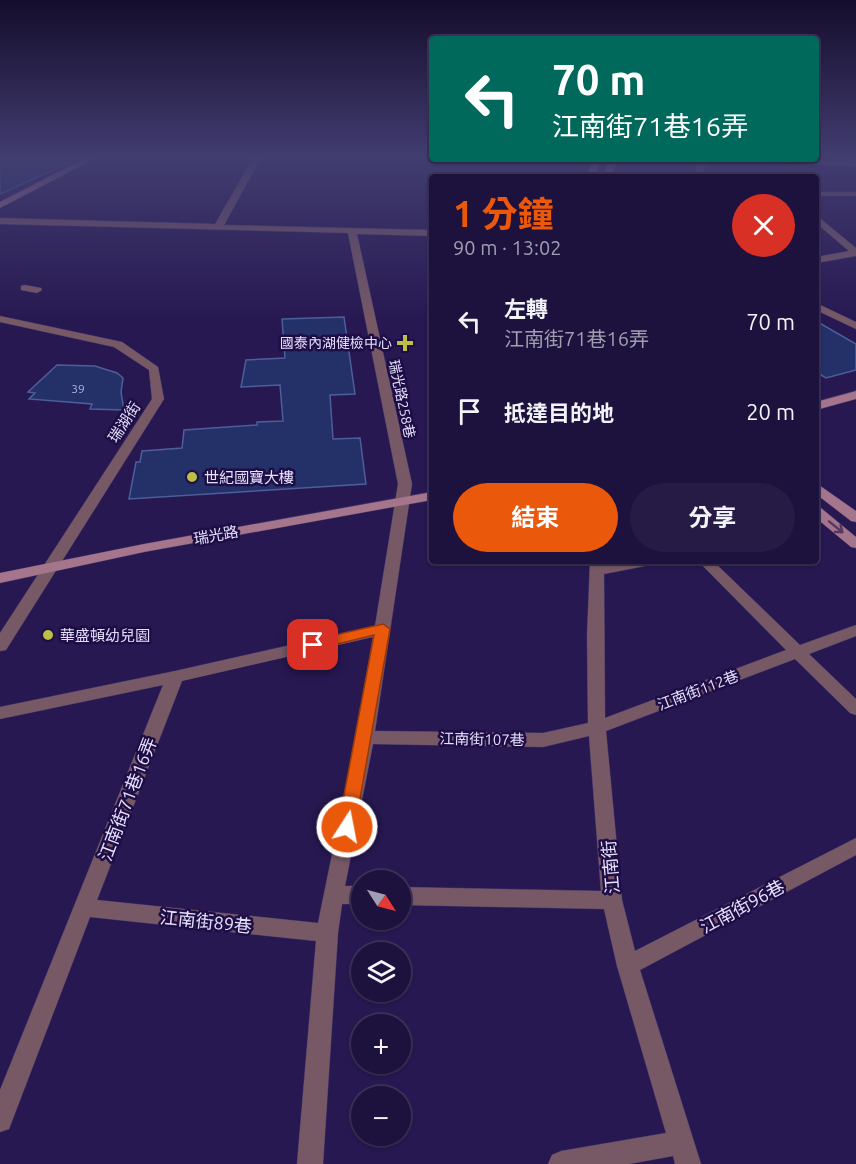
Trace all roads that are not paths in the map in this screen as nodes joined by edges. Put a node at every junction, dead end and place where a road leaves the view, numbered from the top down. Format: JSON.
{"nodes":[{"id":1,"x":226,"y":212,"type":"edge"},
{"id":2,"x":0,"y":221,"type":"edge"},
{"id":3,"x":819,"y":221,"type":"edge"},
{"id":4,"x":218,"y":227,"type":"junction"},
{"id":5,"x":352,"y":230,"type":"junction"},
{"id":6,"x":429,"y":233,"type":"edge"},
{"id":7,"x":856,"y":253,"type":"edge"},
{"id":8,"x":819,"y":259,"type":"edge"},
{"id":9,"x":25,"y":288,"type":"dead end"},
{"id":10,"x":38,"y":290,"type":"dead end"},
{"id":11,"x":819,"y":308,"type":"edge"},
{"id":12,"x":0,"y":319,"type":"edge"},
{"id":13,"x":856,"y":326,"type":"edge"},
{"id":14,"x":856,"y":395,"type":"edge"},
{"id":15,"x":819,"y":405,"type":"edge"},
{"id":16,"x":819,"y":489,"type":"edge"},
{"id":17,"x":429,"y":497,"type":"edge"},
{"id":18,"x":402,"y":503,"type":"junction"},
{"id":19,"x":819,"y":513,"type":"edge"},
{"id":20,"x":856,"y":518,"type":"edge"},
{"id":21,"x":856,"y":544,"type":"edge"},
{"id":22,"x":619,"y":564,"type":"edge"},
{"id":23,"x":708,"y":564,"type":"edge"},
{"id":24,"x":598,"y":566,"type":"edge"},
{"id":25,"x":51,"y":567,"type":"junction"},
{"id":26,"x":0,"y":578,"type":"edge"},
{"id":27,"x":383,"y":629,"type":"junction"},
{"id":28,"x":856,"y":630,"type":"edge"},
{"id":29,"x":0,"y":646,"type":"edge"},
{"id":30,"x":798,"y":652,"type":"junction"},
{"id":31,"x":175,"y":677,"type":"junction"},
{"id":32,"x":856,"y":709,"type":"edge"},
{"id":33,"x":0,"y":713,"type":"edge"},
{"id":34,"x":597,"y":728,"type":"junction"},
{"id":35,"x":365,"y":737,"type":"junction"},
{"id":36,"x":856,"y":846,"type":"edge"},
{"id":37,"x":333,"y":895,"type":"junction"},
{"id":38,"x":351,"y":895,"type":"edge"},
{"id":39,"x":411,"y":896,"type":"edge"},
{"id":40,"x":612,"y":900,"type":"junction"},
{"id":41,"x":85,"y":908,"type":"junction"},
{"id":42,"x":327,"y":933,"type":"junction"},
{"id":43,"x":628,"y":966,"type":"junction"},
{"id":44,"x":0,"y":1120,"type":"edge"},
{"id":45,"x":685,"y":1153,"type":"edge"},
{"id":46,"x":310,"y":1164,"type":"edge"},
{"id":47,"x":561,"y":1164,"type":"edge"}],
"edges":[{"from":1,"to":4,"type":"street"},
{"from":2,"to":4,"type":"street"},
{"from":3,"to":7,"type":"street"},
{"from":4,"to":5,"type":"street"},
{"from":5,"to":6,"type":"street"},
{"from":5,"to":18,"type":"street","name":"瑞光路258巷"},
{"from":7,"to":8,"type":"street"},
{"from":9,"to":10,"type":"street"},
{"from":11,"to":13,"type":"street"},
{"from":12,"to":25,"type":"street","name":"瑞湖街"},
{"from":14,"to":15,"type":"street"},
{"from":16,"to":20,"type":"street"},
{"from":17,"to":18,"type":"street","name":"瑞光路"},
{"from":18,"to":25,"type":"street","name":"瑞光路"},
{"from":18,"to":27,"type":"street","name":"瑞光路258巷"},
{"from":19,"to":21,"type":"street","one_way":true},
{"from":22,"to":24,"type":"street"},
{"from":23,"to":30,"type":"street"},
{"from":24,"to":34,"type":"street","name":"江南街"},
{"from":25,"to":26,"type":"street","name":"瑞光路"},
{"from":25,"to":29,"type":"street"},
{"from":27,"to":31,"type":"street"},
{"from":27,"to":35,"type":"street","name":"瑞光路258巷"},
{"from":28,"to":30,"type":"street","name":"江南街112巷"},
{"from":30,"to":32,"type":"street"},
{"from":30,"to":34,"type":"street","name":"江南街112巷"},
{"from":31,"to":33,"type":"street"},
{"from":31,"to":41,"type":"street","name":"江南街71巷16弄"},
{"from":34,"to":35,"type":"street","name":"江南街107巷"},
{"from":34,"to":40,"type":"street","name":"江南街"},
{"from":35,"to":37,"type":"street","name":"瑞光路258巷"},
{"from":36,"to":43,"type":"street","name":"江南街96巷"},
{"from":37,"to":38,"type":"street"},
{"from":37,"to":42,"type":"street"},
{"from":39,"to":40,"type":"street"},
{"from":40,"to":43,"type":"street","name":"江南街"},
{"from":41,"to":42,"type":"street","name":"江南街89巷"},
{"from":41,"to":44,"type":"street","name":"江南街71巷16弄"},
{"from":42,"to":46,"type":"street"},
{"from":43,"to":45,"type":"street","name":"江南街"},
{"from":45,"to":47,"type":"street"}]}
